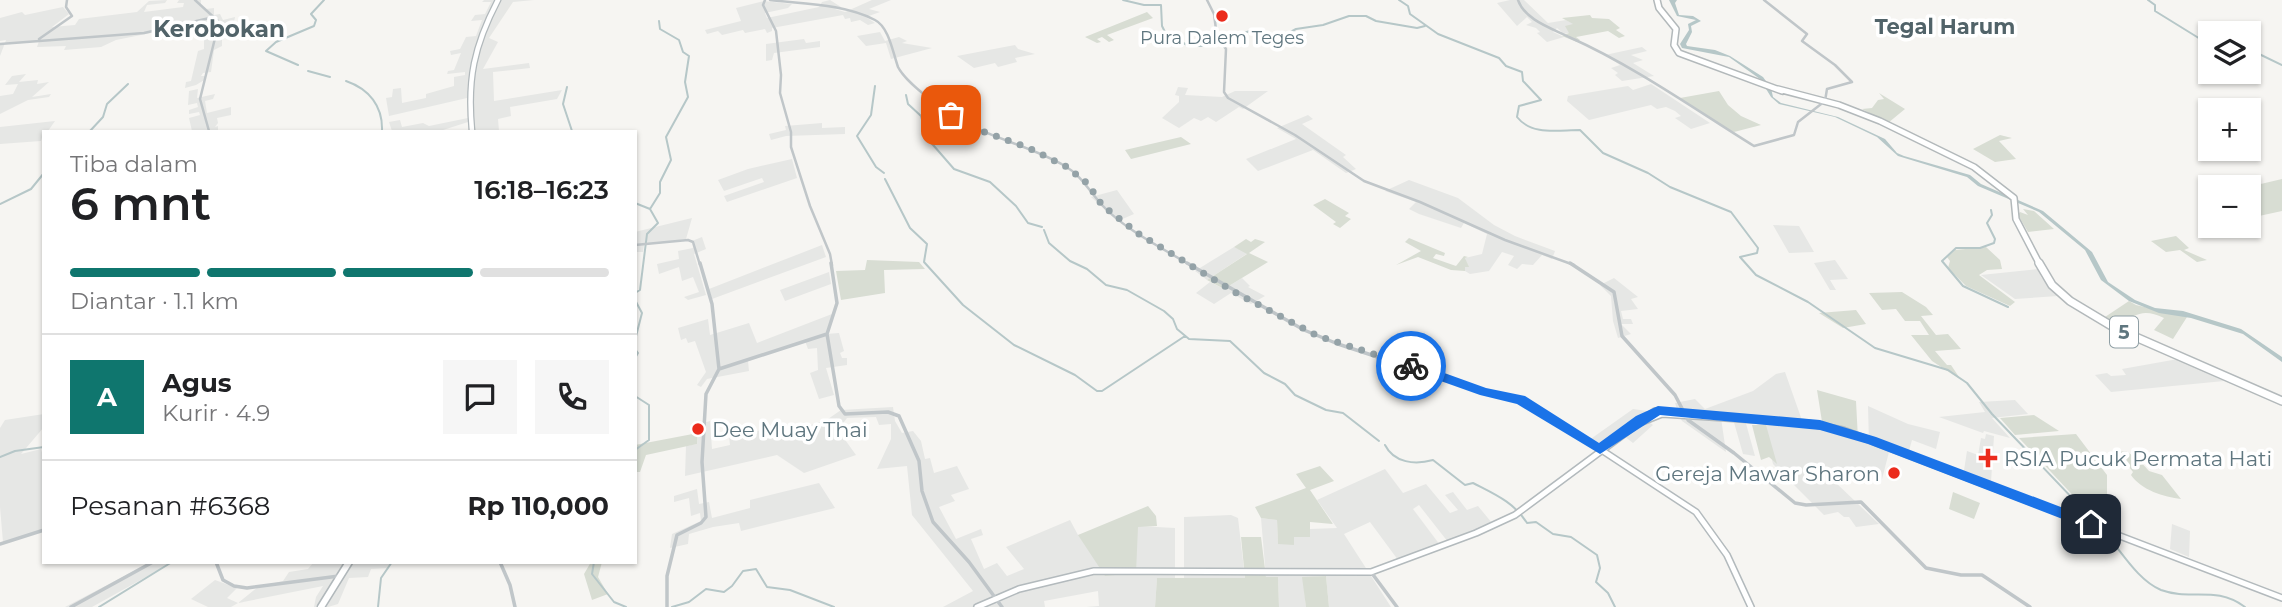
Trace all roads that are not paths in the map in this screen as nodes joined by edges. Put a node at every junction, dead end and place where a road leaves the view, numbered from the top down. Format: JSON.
{"nodes":[{"id":1,"x":67,"y":0,"type":"edge"},
{"id":2,"x":195,"y":0,"type":"edge"},
{"id":3,"x":499,"y":0,"type":"edge"},
{"id":4,"x":1207,"y":0,"type":"edge"},
{"id":5,"x":1518,"y":0,"type":"edge"},
{"id":6,"x":1657,"y":0,"type":"edge"},
{"id":7,"x":1764,"y":0,"type":"edge"},
{"id":8,"x":767,"y":1,"type":"edge"},
{"id":9,"x":214,"y":17,"type":"junction"},
{"id":10,"x":37,"y":40,"type":"junction"},
{"id":11,"x":0,"y":44,"type":"edge"},
{"id":12,"x":1824,"y":102,"type":"junction"},
{"id":13,"x":209,"y":130,"type":"edge"},
{"id":14,"x":472,"y":130,"type":"edge"},
{"id":15,"x":637,"y":245,"type":"edge"},
{"id":16,"x":827,"y":334,"type":"junction"},
{"id":17,"x":719,"y":369,"type":"junction"},
{"id":18,"x":2282,"y":401,"type":"edge"},
{"id":19,"x":1684,"y":414,"type":"junction"},
{"id":20,"x":1600,"y":449,"type":"junction"},
{"id":21,"x":42,"y":531,"type":"edge"},
{"id":22,"x":0,"y":544,"type":"edge"},
{"id":23,"x":149,"y":564,"type":"edge"},
{"id":24,"x":217,"y":564,"type":"edge"},
{"id":25,"x":348,"y":564,"type":"edge"},
{"id":26,"x":501,"y":564,"type":"edge"},
{"id":27,"x":1371,"y":572,"type":"junction"},
{"id":28,"x":339,"y":576,"type":"junction"},
{"id":29,"x":997,"y":597,"type":"junction"},
{"id":30,"x":2282,"y":598,"type":"edge"},
{"id":31,"x":71,"y":607,"type":"edge"},
{"id":32,"x":321,"y":607,"type":"edge"},
{"id":33,"x":515,"y":607,"type":"edge"},
{"id":34,"x":667,"y":607,"type":"edge"},
{"id":35,"x":977,"y":607,"type":"edge"},
{"id":36,"x":1002,"y":607,"type":"edge"},
{"id":37,"x":1397,"y":607,"type":"edge"},
{"id":38,"x":1752,"y":607,"type":"edge"},
{"id":39,"x":2029,"y":607,"type":"edge"}],
"edges":[{"from":1,"to":10,"type":"street"},
{"from":2,"to":9,"type":"street"},
{"from":3,"to":14,"type":"main road"},
{"from":4,"to":19,"type":"street"},
{"from":5,"to":12,"type":"street"},
{"from":6,"to":12,"type":"highway","number":"5"},
{"from":7,"to":12,"type":"street"},
{"from":8,"to":16,"type":"street"},
{"from":8,"to":20,"type":"street"},
{"from":9,"to":10,"type":"street"},
{"from":9,"to":13,"type":"street"},
{"from":10,"to":11,"type":"street"},
{"from":12,"to":18,"type":"highway","number":"5"},
{"from":15,"to":17,"type":"street"},
{"from":16,"to":17,"type":"street"},
{"from":16,"to":29,"type":"street"},
{"from":17,"to":34,"type":"street"},
{"from":19,"to":20,"type":"main road"},
{"from":19,"to":30,"type":"main road"},
{"from":19,"to":39,"type":"street"},
{"from":20,"to":27,"type":"main road"},
{"from":20,"to":38,"type":"main road"},
{"from":21,"to":22,"type":"street"},
{"from":23,"to":31,"type":"street"},
{"from":24,"to":28,"type":"street"},
{"from":25,"to":28,"type":"main road"},
{"from":26,"to":33,"type":"street"},
{"from":27,"to":29,"type":"main road"},
{"from":27,"to":37,"type":"street"},
{"from":28,"to":32,"type":"main road"},
{"from":29,"to":35,"type":"main road"},
{"from":29,"to":36,"type":"street"}]}
